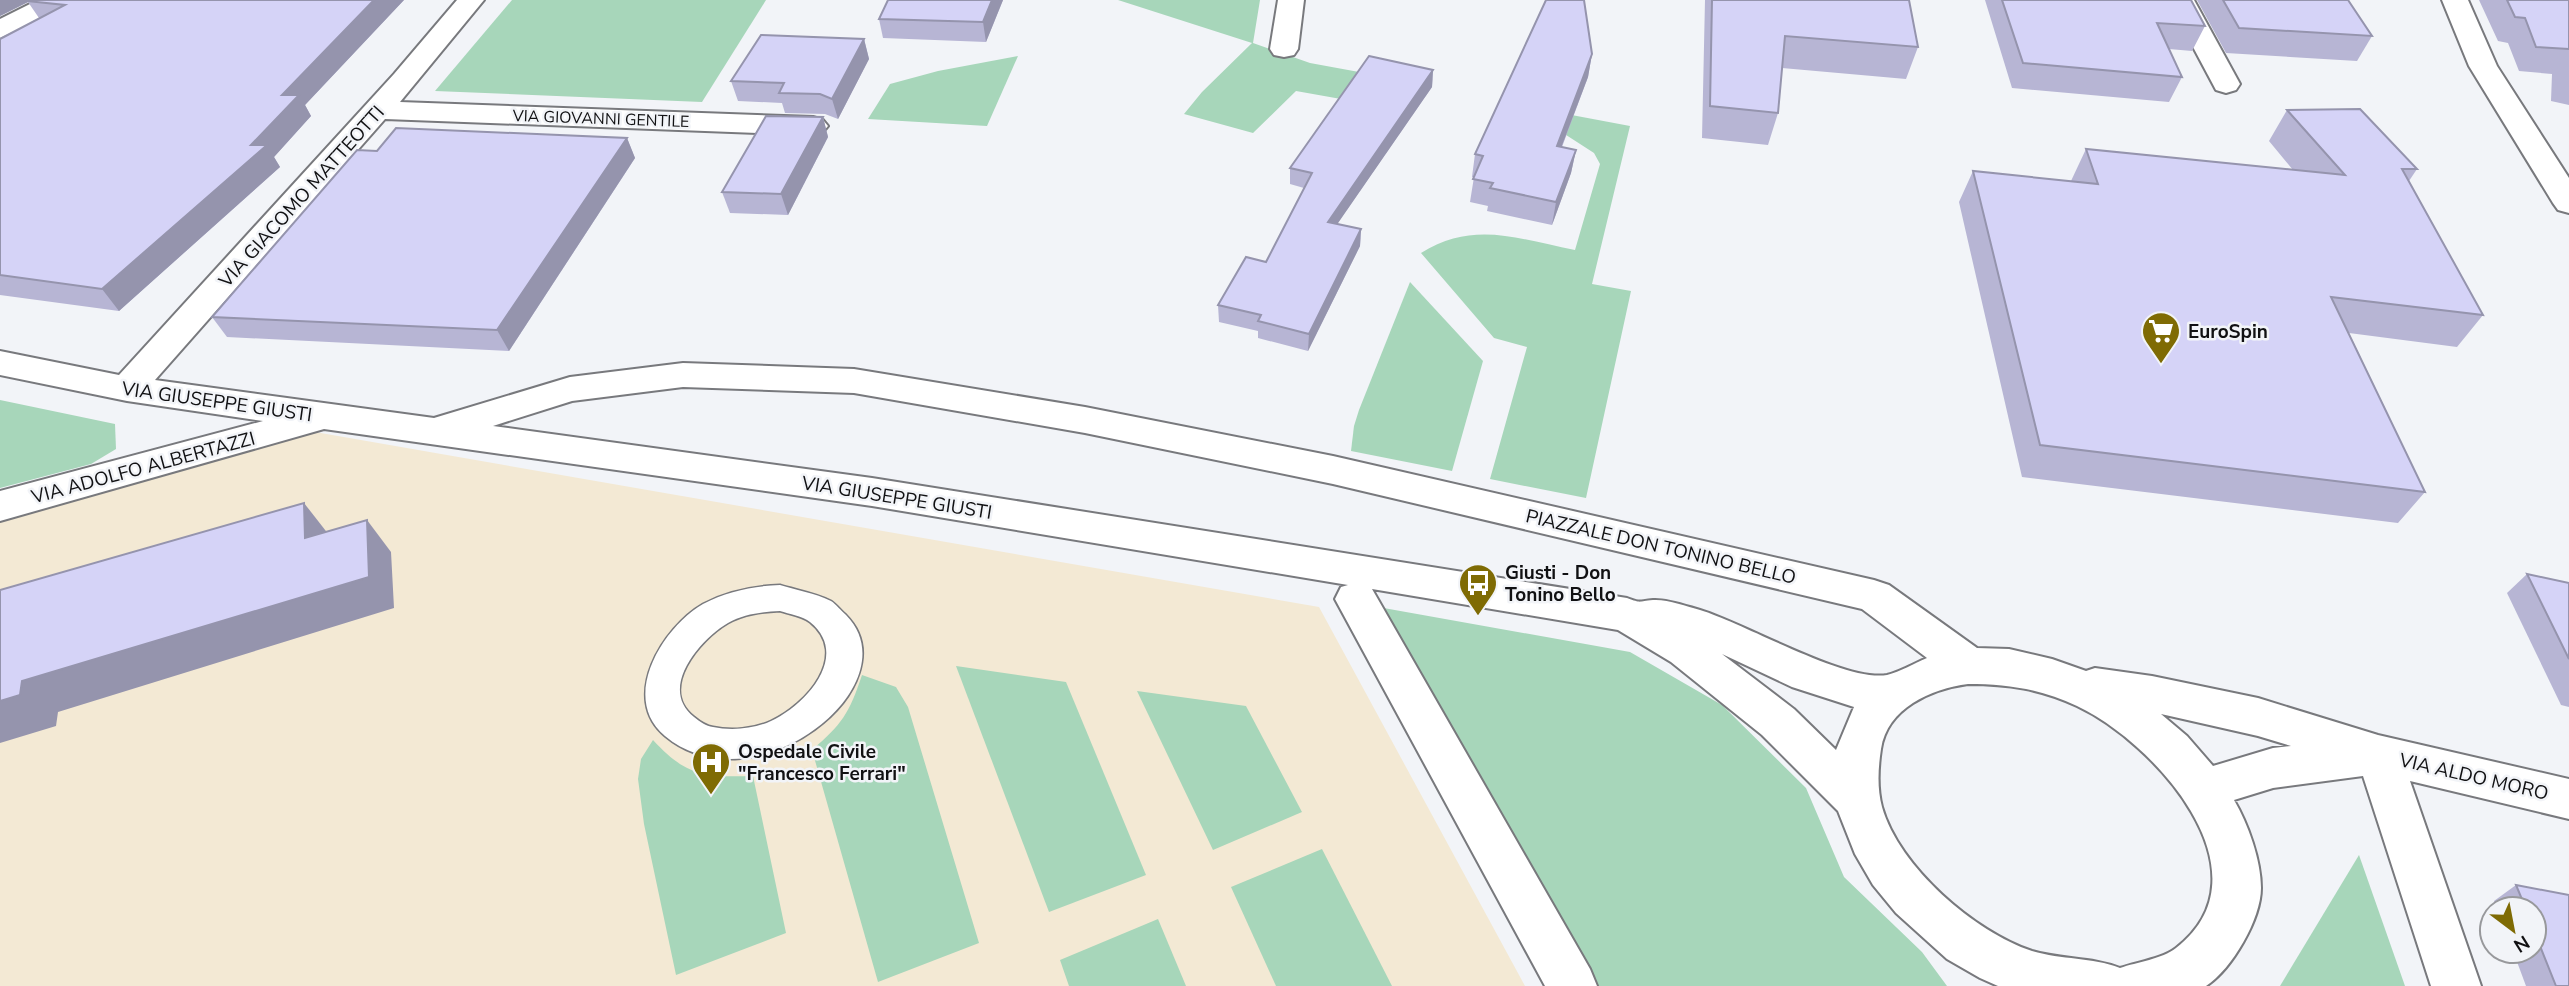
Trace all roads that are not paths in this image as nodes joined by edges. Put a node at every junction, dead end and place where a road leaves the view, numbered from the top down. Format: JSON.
{"nodes":[{"id":1,"x":58,"y":0,"type":"edge"},
{"id":2,"x":471,"y":0,"type":"edge"},
{"id":3,"x":1290,"y":0,"type":"edge"},
{"id":4,"x":2181,"y":0,"type":"edge"},
{"id":5,"x":2455,"y":0,"type":"edge"},
{"id":6,"x":0,"y":30,"type":"edge"},
{"id":7,"x":1284,"y":49,"type":"dead end"},
{"id":8,"x":2226,"y":84,"type":"dead end"},
{"id":9,"x":377,"y":110,"type":"junction"},
{"id":10,"x":825,"y":126,"type":"dead end"},
{"id":11,"x":2569,"y":202,"type":"edge"},
{"id":12,"x":0,"y":363,"type":"edge"},
{"id":13,"x":127,"y":389,"type":"junction"},
{"id":14,"x":326,"y":416,"type":"junction"},
{"id":15,"x":436,"y":431,"type":"junction"},
{"id":16,"x":1334,"y":470,"type":"joint"},
{"id":17,"x":0,"y":506,"type":"edge"},
{"id":18,"x":1357,"y":585,"type":"junction"},
{"id":19,"x":1628,"y":615,"type":"junction"},
{"id":20,"x":1969,"y":666,"type":"junction"},
{"id":21,"x":2072,"y":684,"type":"junction"},
{"id":22,"x":1892,"y":693,"type":"junction"},
{"id":23,"x":751,"y":743,"type":"joint"},
{"id":24,"x":2378,"y":754,"type":"junction"},
{"id":25,"x":2205,"y":788,"type":"junction"},
{"id":26,"x":2569,"y":799,"type":"edge"},
{"id":27,"x":1857,"y":800,"type":"junction"},
{"id":28,"x":1997,"y":972,"type":"edge"},
{"id":29,"x":2187,"y":977,"type":"edge"},
{"id":30,"x":1572,"y":986,"type":"edge"},
{"id":31,"x":2103,"y":986,"type":"edge"},
{"id":32,"x":2138,"y":986,"type":"edge"},
{"id":33,"x":2456,"y":986,"type":"edge"}],
"edges":[{"from":1,"to":6,"type":"street"},
{"from":2,"to":9,"type":"street","name":"VIA GIACOMO MATTEOTTI"},
{"from":3,"to":7,"type":"street"},
{"from":4,"to":8,"type":"street"},
{"from":5,"to":11,"type":"street"},
{"from":9,"to":10,"type":"street","name":"VIA GIOVANNI GENTILE"},
{"from":9,"to":13,"type":"street","name":"VIA GIACOMO MATTEOTTI"},
{"from":12,"to":13,"type":"street","name":"VIA GIUSEPPE GIUSTI"},
{"from":13,"to":14,"type":"street","name":"VIA GIUSEPPE GIUSTI"},
{"from":14,"to":15,"type":"street","name":"VIA GIUSEPPE GIUSTI"},
{"from":14,"to":17,"type":"street","name":"VIA ADOLFO ALBERTAZZI"},
{"from":15,"to":16,"type":"street","name":"VIA GIUSEPPE GIUSTI"},
{"from":15,"to":18,"type":"street","name":"VIA GIUSEPPE GIUSTI"},
{"from":16,"to":20,"type":"street","name":"PIAZZALE DON TONINO BELLO"},
{"from":18,"to":19,"type":"street"},
{"from":18,"to":30,"type":"street"},
{"from":19,"to":22,"type":"street"},
{"from":19,"to":27,"type":"street"},
{"from":20,"to":21,"type":"street"},
{"from":20,"to":22,"type":"street"},
{"from":21,"to":24,"type":"street","name":"VIA ALDO MORO"},
{"from":21,"to":25,"type":"street"},
{"from":22,"to":27,"type":"street"},
{"from":23,"to":23,"type":"lane"},
{"from":24,"to":25,"type":"street"},
{"from":24,"to":26,"type":"street","name":"VIA ALDO MORO"},
{"from":24,"to":33,"type":"street"},
{"from":25,"to":29,"type":"street"},
{"from":27,"to":28,"type":"street"},
{"from":28,"to":31,"type":"street"},
{"from":29,"to":32,"type":"street"}]}
